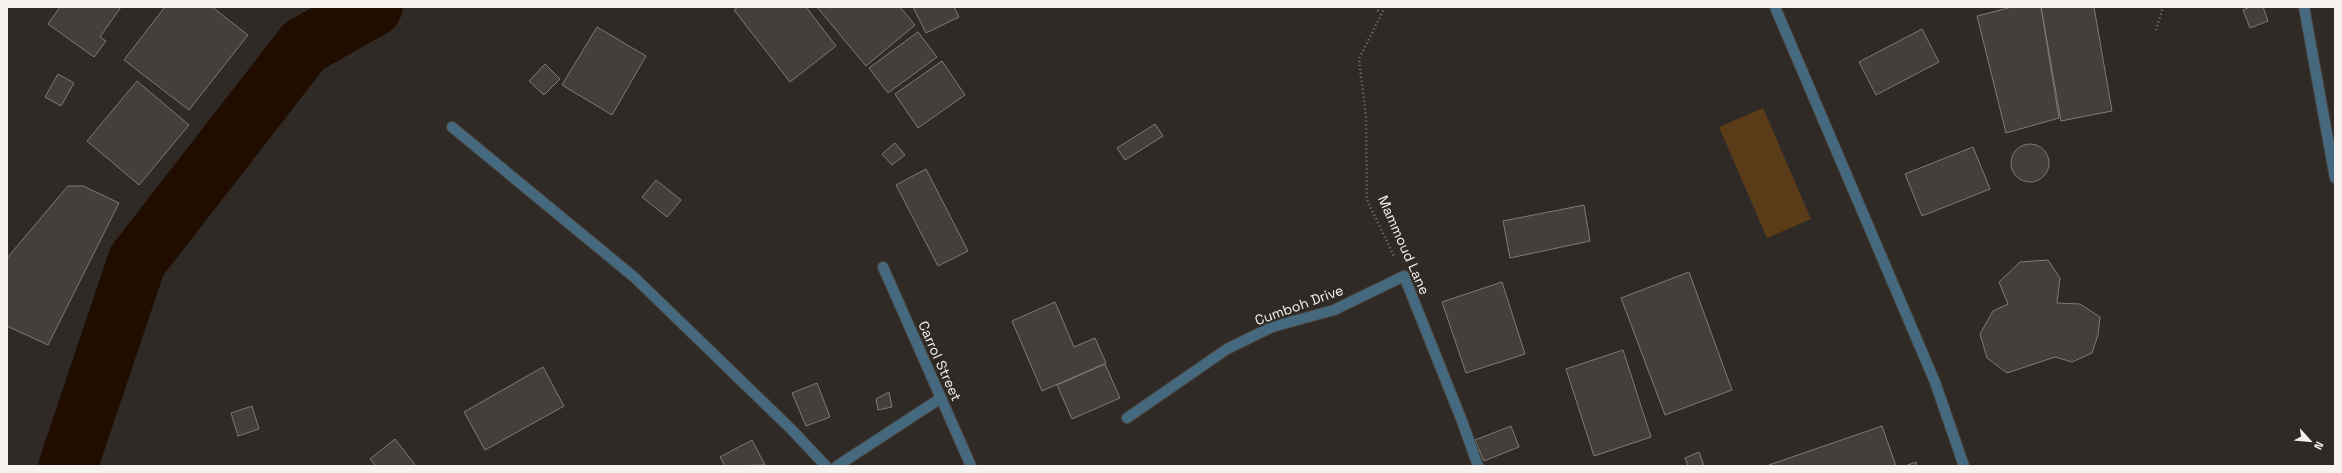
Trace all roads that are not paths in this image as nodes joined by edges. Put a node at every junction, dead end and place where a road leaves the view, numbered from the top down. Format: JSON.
{"nodes":[{"id":1,"x":1775,"y":7,"type":"edge"},
{"id":2,"x":2304,"y":7,"type":"edge"},
{"id":3,"x":452,"y":126,"type":"dead end"},
{"id":4,"x":2335,"y":178,"type":"edge"},
{"id":5,"x":883,"y":267,"type":"dead end"},
{"id":6,"x":1404,"y":276,"type":"joint"},
{"id":7,"x":941,"y":398,"type":"junction"},
{"id":8,"x":1127,"y":418,"type":"dead end"},
{"id":9,"x":826,"y":466,"type":"edge"},
{"id":10,"x":836,"y":466,"type":"edge"},
{"id":11,"x":971,"y":466,"type":"edge"},
{"id":12,"x":1478,"y":466,"type":"edge"},
{"id":13,"x":1964,"y":466,"type":"edge"}],
"edges":[{"from":1,"to":13,"type":"street"},
{"from":2,"to":4,"type":"street"},
{"from":3,"to":9,"type":"street"},
{"from":5,"to":7,"type":"street","name":"Carrol Street"},
{"from":6,"to":8,"type":"street","name":"Cumboh Drive"},
{"from":6,"to":12,"type":"street","name":"Mammoud Lane"},
{"from":7,"to":10,"type":"street"},
{"from":7,"to":11,"type":"street","name":"Carrol Street"}]}
